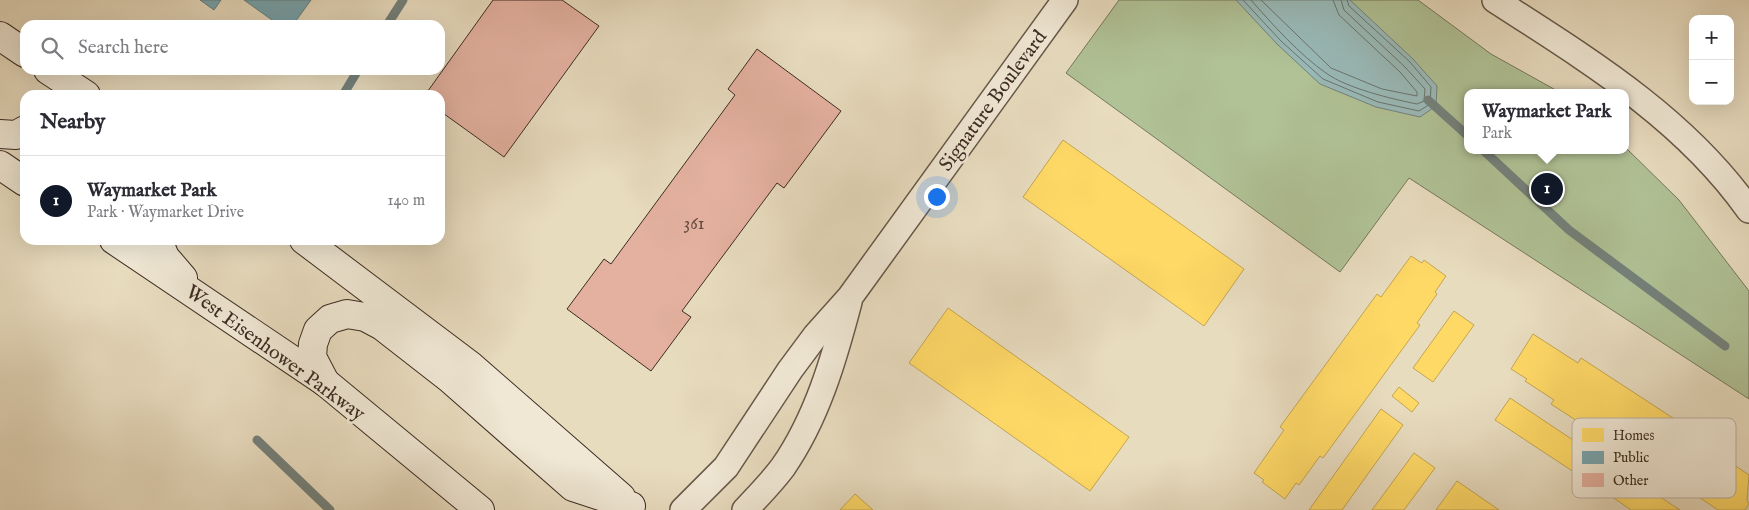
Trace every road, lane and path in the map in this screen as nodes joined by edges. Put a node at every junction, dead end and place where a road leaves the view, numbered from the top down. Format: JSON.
{"nodes":[{"id":1,"x":1065,"y":0,"type":"edge"},
{"id":2,"x":1496,"y":0,"type":"edge"},
{"id":3,"x":45,"y":75,"type":"edge"},
{"id":4,"x":56,"y":75,"type":"edge"},
{"id":5,"x":1629,"y":89,"type":"edge"},
{"id":6,"x":1629,"y":89,"type":"edge"},
{"id":7,"x":46,"y":90,"type":"edge"},
{"id":8,"x":78,"y":90,"type":"edge"},
{"id":9,"x":20,"y":133,"type":"edge"},
{"id":10,"x":0,"y":134,"type":"edge"},
{"id":11,"x":0,"y":165,"type":"edge"},
{"id":12,"x":20,"y":179,"type":"edge"},
{"id":13,"x":1749,"y":210,"type":"edge"},
{"id":14,"x":122,"y":245,"type":"edge"},
{"id":15,"x":160,"y":245,"type":"edge"},
{"id":16,"x":311,"y":245,"type":"edge"},
{"id":17,"x":195,"y":293,"type":"junction"},
{"id":18,"x":850,"y":297,"type":"junction"},
{"id":19,"x":325,"y":382,"type":"junction"},
{"id":20,"x":633,"y":508,"type":"edge"},
{"id":21,"x":480,"y":510,"type":"edge"},
{"id":22,"x":683,"y":510,"type":"edge"},
{"id":23,"x":745,"y":510,"type":"edge"}],
"edges":[{"from":1,"to":18,"type":"street","name":"Signature Boulevard"},
{"from":2,"to":6,"type":"street"},
{"from":3,"to":7,"type":"main road"},
{"from":4,"to":8,"type":"main road"},
{"from":5,"to":13,"type":"street"},
{"from":9,"to":10,"type":"main road"},
{"from":11,"to":12,"type":"main road"},
{"from":14,"to":17,"type":"main road","name":"West Eisenhower Parkway"},
{"from":15,"to":17,"type":"main road"},
{"from":16,"to":20,"type":"main road"},
{"from":17,"to":19,"type":"main road","name":"West Eisenhower Parkway"},
{"from":18,"to":22,"type":"street","name":"Signature Boulevard"},
{"from":18,"to":23,"type":"street","name":"Signature Boulevard"},
{"from":19,"to":20,"type":"main road"},
{"from":19,"to":21,"type":"main road","name":"West Eisenhower Parkway"}]}
